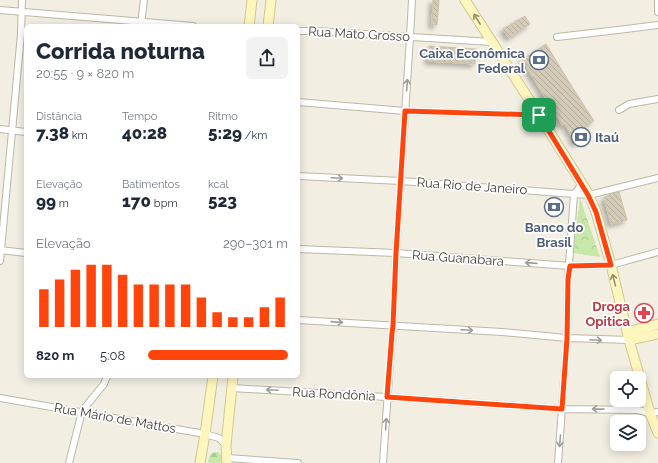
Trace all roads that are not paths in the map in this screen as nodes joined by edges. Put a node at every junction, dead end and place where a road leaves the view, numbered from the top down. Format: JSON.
{"nodes":[{"id":1,"x":22,"y":0,"type":"edge"},
{"id":2,"x":144,"y":0,"type":"edge"},
{"id":3,"x":252,"y":0,"type":"edge"},
{"id":4,"x":271,"y":0,"type":"edge"},
{"id":5,"x":412,"y":0,"type":"edge"},
{"id":6,"x":465,"y":0,"type":"edge"},
{"id":7,"x":658,"y":0,"type":"edge"},
{"id":8,"x":0,"y":10,"type":"edge"},
{"id":9,"x":22,"y":12,"type":"junction"},
{"id":10,"x":658,"y":12,"type":"edge"},
{"id":11,"x":141,"y":24,"type":"edge"},
{"id":12,"x":249,"y":24,"type":"edge"},
{"id":13,"x":268,"y":24,"type":"edge"},
{"id":14,"x":658,"y":25,"type":"edge"},
{"id":15,"x":300,"y":31,"type":"edge"},
{"id":16,"x":558,"y":37,"type":"dead end"},
{"id":17,"x":410,"y":38,"type":"junction"},
{"id":18,"x":492,"y":42,"type":"junction"},
{"id":19,"x":658,"y":99,"type":"edge"},
{"id":20,"x":300,"y":102,"type":"edge"},
{"id":21,"x":619,"y":110,"type":"dead end"},
{"id":22,"x":405,"y":111,"type":"junction"},
{"id":23,"x":539,"y":115,"type":"junction"},
{"id":24,"x":0,"y":129,"type":"edge"},
{"id":25,"x":12,"y":130,"type":"junction"},
{"id":26,"x":24,"y":132,"type":"edge"},
{"id":27,"x":300,"y":176,"type":"edge"},
{"id":28,"x":658,"y":178,"type":"edge"},
{"id":29,"x":401,"y":180,"type":"junction"},
{"id":30,"x":582,"y":184,"type":"junction"},
{"id":31,"x":574,"y":194,"type":"junction"},
{"id":32,"x":588,"y":195,"type":"junction"},
{"id":33,"x":300,"y":249,"type":"edge"},
{"id":34,"x":1,"y":250,"type":"edge"},
{"id":35,"x":24,"y":252,"type":"edge"},
{"id":36,"x":658,"y":252,"type":"edge"},
{"id":37,"x":396,"y":253,"type":"junction"},
{"id":38,"x":0,"y":261,"type":"edge"},
{"id":39,"x":611,"y":265,"type":"junction"},
{"id":40,"x":570,"y":266,"type":"junction"},
{"id":41,"x":300,"y":320,"type":"edge"},
{"id":42,"x":658,"y":324,"type":"edge"},
{"id":43,"x":393,"y":326,"type":"junction"},
{"id":44,"x":658,"y":334,"type":"edge"},
{"id":45,"x":628,"y":336,"type":"junction"},
{"id":46,"x":567,"y":338,"type":"junction"},
{"id":47,"x":106,"y":378,"type":"edge"},
{"id":48,"x":213,"y":378,"type":"edge"},
{"id":49,"x":233,"y":378,"type":"edge"},
{"id":50,"x":232,"y":388,"type":"junction"},
{"id":51,"x":387,"y":397,"type":"junction"},
{"id":52,"x":0,"y":398,"type":"edge"},
{"id":53,"x":562,"y":409,"type":"junction"},
{"id":54,"x":82,"y":412,"type":"junction"},
{"id":55,"x":654,"y":413,"type":"edge"},
{"id":56,"x":658,"y":433,"type":"edge"},
{"id":57,"x":205,"y":434,"type":"junction"},
{"id":58,"x":226,"y":445,"type":"junction"},
{"id":59,"x":227,"y":461,"type":"edge"},
{"id":60,"x":69,"y":463,"type":"edge"},
{"id":61,"x":200,"y":463,"type":"edge"},
{"id":62,"x":298,"y":463,"type":"edge"},
{"id":63,"x":383,"y":463,"type":"edge"},
{"id":64,"x":558,"y":463,"type":"edge"}],
"edges":[{"from":1,"to":9,"type":"street"},
{"from":2,"to":11,"type":"street"},
{"from":3,"to":12,"type":"main road"},
{"from":4,"to":13,"type":"main road"},
{"from":5,"to":17,"type":"street"},
{"from":18,"to":6,"type":"main road","one_way":true},
{"from":7,"to":10,"type":"street"},
{"from":8,"to":9,"type":"street"},
{"from":9,"to":11,"type":"street"},
{"from":9,"to":25,"type":"street"},
{"from":14,"to":16,"type":"street"},
{"from":15,"to":17,"type":"street","name":"Rua Mato Grosso"},
{"from":17,"to":18,"type":"street","name":"Rua Mato Grosso"},
{"from":22,"to":17,"type":"street","one_way":true},
{"from":18,"to":23,"type":"main road"},
{"from":19,"to":21,"type":"street"},
{"from":20,"to":22,"type":"street"},
{"from":22,"to":23,"type":"street"},
{"from":22,"to":29,"type":"street"},
{"from":23,"to":30,"type":"main road"},
{"from":24,"to":25,"type":"street"},
{"from":25,"to":26,"type":"street"},
{"from":25,"to":34,"type":"street"},
{"from":27,"to":29,"type":"street","name":"Rua Rio de Janeiro","one_way":true},
{"from":28,"to":32,"type":"street","name":"Rua Rio de Janeiro"},
{"from":29,"to":31,"type":"street","name":"Rua Rio de Janeiro"},
{"from":29,"to":37,"type":"street"},
{"from":30,"to":31,"type":"street"},
{"from":30,"to":32,"type":"main road"},
{"from":31,"to":32,"type":"street","name":"Rua Rio de Janeiro"},
{"from":31,"to":40,"type":"street"},
{"from":32,"to":39,"type":"main road"},
{"from":33,"to":37,"type":"street","name":"Rua Guanabara"},
{"from":34,"to":35,"type":"street"},
{"from":34,"to":38,"type":"street"},
{"from":36,"to":39,"type":"street","name":"Rua Guanabara"},
{"from":40,"to":37,"type":"street","name":"Rua Guanabara","one_way":true},
{"from":37,"to":43,"type":"street"},
{"from":39,"to":40,"type":"street","name":"Rua Guanabara"},
{"from":45,"to":39,"type":"main road","one_way":true},
{"from":40,"to":46,"type":"street"},
{"from":41,"to":43,"type":"street","one_way":true},
{"from":42,"to":45,"type":"main road"},
{"from":43,"to":46,"type":"street","one_way":true},
{"from":43,"to":51,"type":"street"},
{"from":44,"to":45,"type":"main road"},
{"from":46,"to":45,"type":"street","one_way":true},
{"from":45,"to":55,"type":"main road"},
{"from":46,"to":53,"type":"street"},
{"from":47,"to":54,"type":"street"},
{"from":48,"to":57,"type":"main road"},
{"from":49,"to":50,"type":"main road"},
{"from":51,"to":50,"type":"street","name":"Rua Rondônia","one_way":true},
{"from":50,"to":58,"type":"main road"},
{"from":51,"to":53,"type":"street","name":"Rua Rondônia"},
{"from":63,"to":51,"type":"street","one_way":true},
{"from":52,"to":54,"type":"street","name":"Rua Mário de Mattos"},
{"from":55,"to":53,"type":"street","name":"Rua Rondônia","one_way":true},
{"from":53,"to":64,"type":"street","one_way":true},
{"from":54,"to":57,"type":"street","name":"Rua Mário de Mattos"},
{"from":54,"to":60,"type":"street"},
{"from":55,"to":56,"type":"main road"},
{"from":57,"to":58,"type":"street","name":"Rua Mário de Mattos"},
{"from":57,"to":61,"type":"main road"},
{"from":58,"to":59,"type":"main road"},
{"from":59,"to":62,"type":"street"}]}
